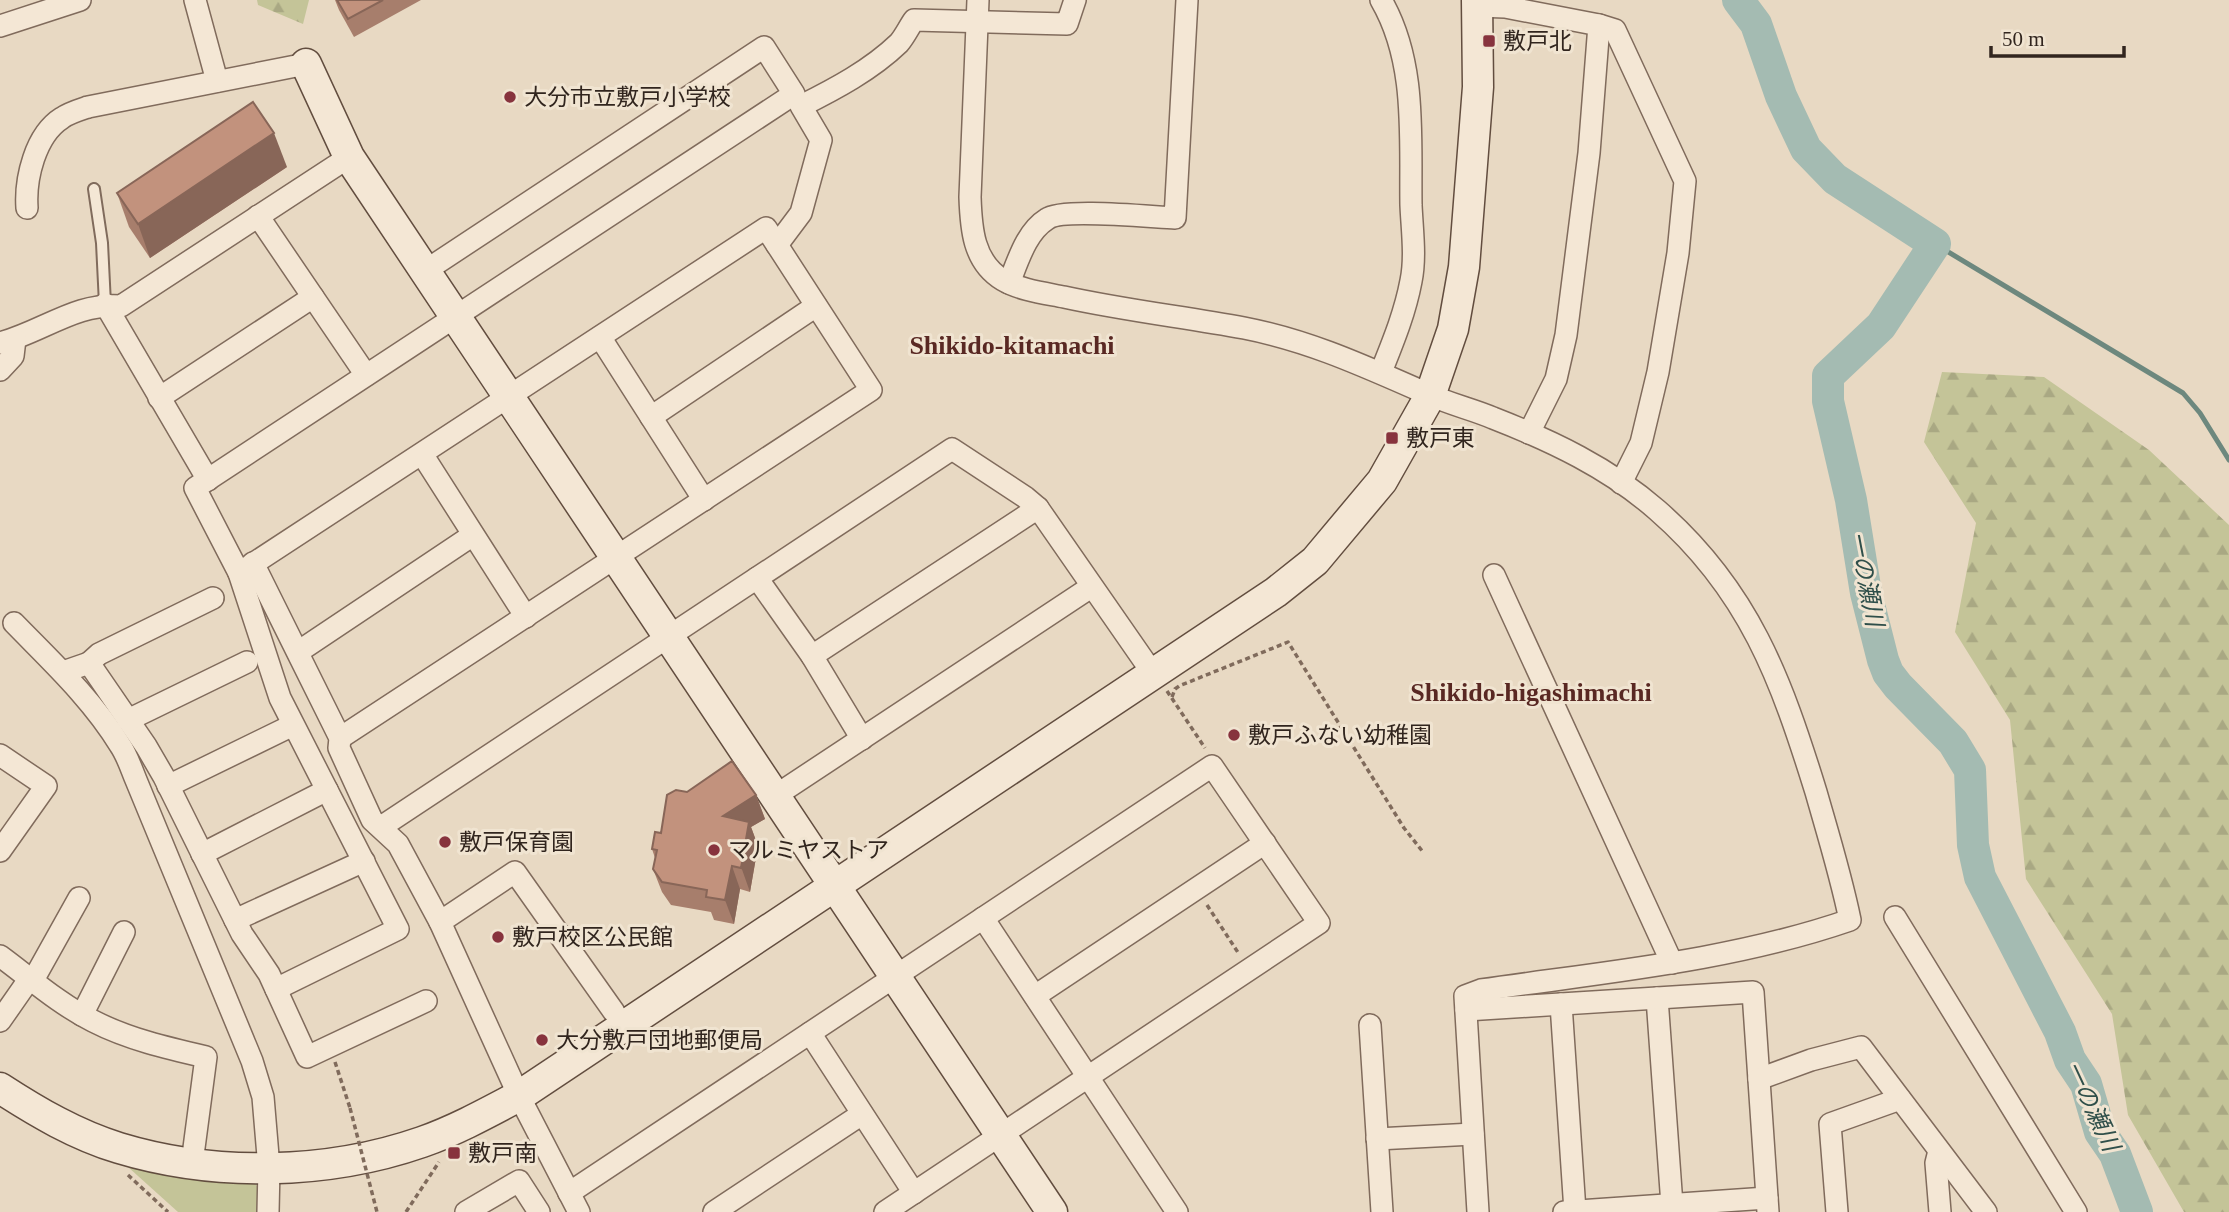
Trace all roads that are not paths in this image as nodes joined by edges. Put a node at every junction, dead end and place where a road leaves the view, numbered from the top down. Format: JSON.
{"nodes":[{"id":1,"x":80,"y":0,"type":"edge"},
{"id":2,"x":195,"y":0,"type":"edge"},
{"id":3,"x":1075,"y":0,"type":"edge"},
{"id":4,"x":1187,"y":0,"type":"edge"},
{"id":5,"x":1381,"y":0,"type":"edge"},
{"id":6,"x":1477,"y":3,"type":"edge"},
{"id":7,"x":978,"y":10,"type":"edge"},
{"id":8,"x":1599,"y":25,"type":"junction"},
{"id":9,"x":0,"y":26,"type":"edge"},
{"id":10,"x":306,"y":64,"type":"joint"},
{"id":11,"x":217,"y":81,"type":"junction"},
{"id":12,"x":349,"y":157,"type":"junction"},
{"id":13,"x":94,"y":189,"type":"dead end"},
{"id":14,"x":27,"y":208,"type":"dead end"},
{"id":15,"x":258,"y":216,"type":"junction"},
{"id":16,"x":777,"y":245,"type":"junction"},
{"id":17,"x":425,"y":271,"type":"junction"},
{"id":18,"x":1009,"y":283,"type":"junction"},
{"id":19,"x":313,"y":298,"type":"junction"},
{"id":20,"x":105,"y":304,"type":"junction"},
{"id":21,"x":816,"y":306,"type":"junction"},
{"id":22,"x":456,"y":316,"type":"junction"},
{"id":23,"x":600,"y":337,"type":"junction"},
{"id":24,"x":7,"y":341,"type":"edge"},
{"id":25,"x":0,"y":370,"type":"edge"},
{"id":26,"x":1381,"y":372,"type":"junction"},
{"id":27,"x":366,"y":375,"type":"junction"},
{"id":28,"x":509,"y":396,"type":"junction"},
{"id":29,"x":1430,"y":396,"type":"junction"},
{"id":30,"x":159,"y":398,"type":"junction"},
{"id":31,"x":651,"y":416,"type":"junction"},
{"id":32,"x":1529,"y":433,"type":"junction"},
{"id":33,"x":422,"y":454,"type":"junction"},
{"id":34,"x":208,"y":480,"type":"junction"},
{"id":35,"x":1621,"y":483,"type":"junction"},
{"id":36,"x":704,"y":500,"type":"junction"},
{"id":37,"x":1038,"y":508,"type":"junction"},
{"id":38,"x":473,"y":535,"type":"junction"},
{"id":39,"x":616,"y":558,"type":"junction"},
{"id":40,"x":246,"y":568,"type":"junction"},
{"id":41,"x":1494,"y":575,"type":"dead end"},
{"id":42,"x":757,"y":578,"type":"junction"},
{"id":43,"x":1091,"y":587,"type":"junction"},
{"id":44,"x":213,"y":598,"type":"dead end"},
{"id":45,"x":526,"y":617,"type":"junction"},
{"id":46,"x":13,"y":623,"type":"dead end"},
{"id":47,"x":668,"y":636,"type":"junction"},
{"id":48,"x":298,"y":652,"type":"junction"},
{"id":49,"x":812,"y":656,"type":"junction"},
{"id":50,"x":247,"y":662,"type":"dead end"},
{"id":51,"x":89,"y":663,"type":"junction"},
{"id":52,"x":1147,"y":665,"type":"dead end"},
{"id":53,"x":63,"y":672,"type":"junction"},
{"id":54,"x":128,"y":720,"type":"junction"},
{"id":55,"x":293,"y":725,"type":"junction"},
{"id":56,"x":340,"y":738,"type":"junction"},
{"id":57,"x":862,"y":739,"type":"junction"},
{"id":58,"x":0,"y":755,"type":"edge"},
{"id":59,"x":168,"y":786,"type":"junction"},
{"id":60,"x":327,"y":790,"type":"junction"},
{"id":61,"x":775,"y":796,"type":"junction"},
{"id":62,"x":380,"y":827,"type":"junction"},
{"id":63,"x":2,"y":843,"type":"edge"},
{"id":64,"x":1265,"y":843,"type":"junction"},
{"id":65,"x":202,"y":854,"type":"junction"},
{"id":66,"x":364,"y":861,"type":"junction"},
{"id":67,"x":835,"y":887,"type":"junction"},
{"id":68,"x":79,"y":898,"type":"dead end"},
{"id":69,"x":1895,"y":917,"type":"dead end"},
{"id":70,"x":983,"y":918,"type":"junction"},
{"id":71,"x":235,"y":920,"type":"junction"},
{"id":72,"x":440,"y":922,"type":"junction"},
{"id":73,"x":124,"y":932,"type":"dead end"},
{"id":74,"x":0,"y":956,"type":"edge"},
{"id":75,"x":1672,"y":963,"type":"junction"},
{"id":76,"x":895,"y":976,"type":"junction"},
{"id":77,"x":30,"y":978,"type":"junction"},
{"id":78,"x":276,"y":989,"type":"junction"},
{"id":79,"x":1034,"y":996,"type":"junction"},
{"id":80,"x":1657,"y":998,"type":"junction"},
{"id":81,"x":426,"y":1001,"type":"dead end"},
{"id":82,"x":1562,"y":1004,"type":"junction"},
{"id":83,"x":1465,"y":1010,"type":"junction"},
{"id":84,"x":614,"y":1012,"type":"dead end"},
{"id":85,"x":82,"y":1015,"type":"junction"},
{"id":86,"x":0,"y":1021,"type":"edge"},
{"id":87,"x":1370,"y":1026,"type":"dead end"},
{"id":88,"x":810,"y":1033,"type":"junction"},
{"id":89,"x":1088,"y":1077,"type":"junction"},
{"id":90,"x":1759,"y":1079,"type":"junction"},
{"id":91,"x":0,"y":1088,"type":"edge"},
{"id":92,"x":519,"y":1096,"type":"junction"},
{"id":93,"x":1900,"y":1099,"type":"junction"},
{"id":94,"x":862,"y":1114,"type":"junction"},
{"id":95,"x":1474,"y":1134,"type":"junction"},
{"id":96,"x":1001,"y":1135,"type":"junction"},
{"id":97,"x":1377,"y":1139,"type":"junction"},
{"id":98,"x":1939,"y":1151,"type":"junction"},
{"id":99,"x":192,"y":1163,"type":"junction"},
{"id":100,"x":269,"y":1168,"type":"junction"},
{"id":101,"x":569,"y":1193,"type":"junction"},
{"id":102,"x":914,"y":1193,"type":"junction"},
{"id":103,"x":1672,"y":1205,"type":"junction"},
{"id":104,"x":1767,"y":1205,"type":"edge"},
{"id":105,"x":1575,"y":1211,"type":"edge"},
{"id":106,"x":268,"y":1212,"type":"edge"},
{"id":107,"x":466,"y":1212,"type":"edge"},
{"id":108,"x":539,"y":1212,"type":"edge"},
{"id":109,"x":579,"y":1212,"type":"edge"},
{"id":110,"x":714,"y":1212,"type":"edge"},
{"id":111,"x":885,"y":1212,"type":"edge"},
{"id":112,"x":1052,"y":1212,"type":"edge"},
{"id":113,"x":1177,"y":1212,"type":"edge"},
{"id":114,"x":1382,"y":1212,"type":"edge"},
{"id":115,"x":1478,"y":1212,"type":"edge"},
{"id":116,"x":1564,"y":1212,"type":"edge"},
{"id":117,"x":1837,"y":1212,"type":"edge"},
{"id":118,"x":1940,"y":1212,"type":"edge"},
{"id":119,"x":1986,"y":1212,"type":"edge"},
{"id":120,"x":2076,"y":1212,"type":"edge"}],
"edges":[{"from":1,"to":9,"type":"street"},
{"from":2,"to":11,"type":"street"},
{"from":3,"to":7,"type":"street"},
{"from":4,"to":18,"type":"street"},
{"from":5,"to":26,"type":"street"},
{"from":6,"to":8,"type":"street"},
{"from":6,"to":29,"type":"street"},
{"from":7,"to":16,"type":"street"},
{"from":7,"to":18,"type":"street"},
{"from":8,"to":32,"type":"street"},
{"from":8,"to":35,"type":"street"},
{"from":10,"to":11,"type":"street"},
{"from":10,"to":12,"type":"street"},
{"from":11,"to":14,"type":"street"},
{"from":12,"to":15,"type":"street"},
{"from":12,"to":17,"type":"street"},
{"from":13,"to":20,"type":"lane"},
{"from":15,"to":19,"type":"street"},
{"from":15,"to":20,"type":"street"},
{"from":16,"to":21,"type":"street"},
{"from":16,"to":23,"type":"street"},
{"from":17,"to":22,"type":"street"},
{"from":17,"to":22,"type":"street"},
{"from":18,"to":26,"type":"street"},
{"from":19,"to":27,"type":"street"},
{"from":19,"to":30,"type":"street"},
{"from":20,"to":24,"type":"street"},
{"from":20,"to":30,"type":"street"},
{"from":21,"to":31,"type":"street"},
{"from":21,"to":36,"type":"street"},
{"from":22,"to":27,"type":"street"},
{"from":22,"to":28,"type":"street"},
{"from":23,"to":28,"type":"street"},
{"from":23,"to":31,"type":"street"},
{"from":24,"to":25,"type":"street"},
{"from":26,"to":29,"type":"street"},
{"from":27,"to":34,"type":"street"},
{"from":28,"to":33,"type":"street"},
{"from":28,"to":39,"type":"street"},
{"from":29,"to":32,"type":"street"},
{"from":29,"to":67,"type":"street"},
{"from":30,"to":34,"type":"street"},
{"from":31,"to":36,"type":"street"},
{"from":32,"to":35,"type":"street"},
{"from":33,"to":38,"type":"street"},
{"from":33,"to":40,"type":"street"},
{"from":34,"to":40,"type":"street"},
{"from":35,"to":75,"type":"street"},
{"from":36,"to":39,"type":"street"},
{"from":37,"to":42,"type":"street"},
{"from":37,"to":43,"type":"street"},
{"from":37,"to":49,"type":"street"},
{"from":38,"to":45,"type":"street"},
{"from":38,"to":48,"type":"street"},
{"from":39,"to":45,"type":"street"},
{"from":39,"to":47,"type":"street"},
{"from":40,"to":48,"type":"street"},
{"from":40,"to":55,"type":"street"},
{"from":41,"to":75,"type":"street"},
{"from":42,"to":47,"type":"street"},
{"from":42,"to":49,"type":"street"},
{"from":43,"to":52,"type":"street"},
{"from":43,"to":57,"type":"street"},
{"from":44,"to":51,"type":"street"},
{"from":45,"to":56,"type":"street"},
{"from":46,"to":53,"type":"street"},
{"from":47,"to":61,"type":"street"},
{"from":47,"to":62,"type":"street"},
{"from":48,"to":56,"type":"street"},
{"from":49,"to":57,"type":"street"},
{"from":50,"to":54,"type":"street"},
{"from":51,"to":53,"type":"street"},
{"from":51,"to":54,"type":"street"},
{"from":53,"to":100,"type":"street"},
{"from":54,"to":59,"type":"street"},
{"from":55,"to":59,"type":"street"},
{"from":55,"to":60,"type":"street"},
{"from":56,"to":62,"type":"street"},
{"from":57,"to":61,"type":"street"},
{"from":58,"to":63,"type":"street"},
{"from":59,"to":65,"type":"street"},
{"from":60,"to":65,"type":"street"},
{"from":60,"to":66,"type":"street"},
{"from":61,"to":67,"type":"street"},
{"from":62,"to":72,"type":"street"},
{"from":64,"to":70,"type":"street"},
{"from":64,"to":79,"type":"street"},
{"from":64,"to":89,"type":"street"},
{"from":65,"to":71,"type":"street"},
{"from":66,"to":71,"type":"street"},
{"from":66,"to":78,"type":"street"},
{"from":67,"to":76,"type":"street"},
{"from":67,"to":92,"type":"street"},
{"from":68,"to":77,"type":"street"},
{"from":69,"to":120,"type":"street"},
{"from":70,"to":76,"type":"street"},
{"from":70,"to":79,"type":"street"},
{"from":71,"to":78,"type":"street"},
{"from":72,"to":84,"type":"street"},
{"from":72,"to":92,"type":"street"},
{"from":73,"to":85,"type":"street"},
{"from":74,"to":77,"type":"street"},
{"from":75,"to":83,"type":"street"},
{"from":76,"to":88,"type":"street"},
{"from":76,"to":96,"type":"street"},
{"from":77,"to":85,"type":"street"},
{"from":77,"to":86,"type":"street"},
{"from":78,"to":81,"type":"street"},
{"from":79,"to":89,"type":"street"},
{"from":80,"to":82,"type":"street"},
{"from":80,"to":90,"type":"street"},
{"from":80,"to":103,"type":"street"},
{"from":82,"to":83,"type":"street"},
{"from":82,"to":105,"type":"street"},
{"from":83,"to":95,"type":"street"},
{"from":85,"to":99,"type":"street"},
{"from":87,"to":97,"type":"street"},
{"from":88,"to":94,"type":"street"},
{"from":88,"to":101,"type":"street"},
{"from":89,"to":96,"type":"street"},
{"from":89,"to":113,"type":"street"},
{"from":90,"to":93,"type":"street"},
{"from":90,"to":104,"type":"street"},
{"from":91,"to":99,"type":"street"},
{"from":92,"to":100,"type":"street"},
{"from":92,"to":101,"type":"street"},
{"from":93,"to":98,"type":"street"},
{"from":93,"to":117,"type":"street"},
{"from":94,"to":102,"type":"street"},
{"from":94,"to":110,"type":"street"},
{"from":95,"to":97,"type":"street"},
{"from":95,"to":115,"type":"street"},
{"from":96,"to":102,"type":"street"},
{"from":96,"to":112,"type":"street"},
{"from":97,"to":114,"type":"street"},
{"from":98,"to":118,"type":"street"},
{"from":98,"to":119,"type":"street"},
{"from":99,"to":100,"type":"street"},
{"from":100,"to":106,"type":"street"},
{"from":101,"to":109,"type":"street"},
{"from":102,"to":111,"type":"street"},
{"from":103,"to":104,"type":"street"},
{"from":103,"to":105,"type":"street"},
{"from":105,"to":116,"type":"street"},
{"from":107,"to":108,"type":"street"}]}
